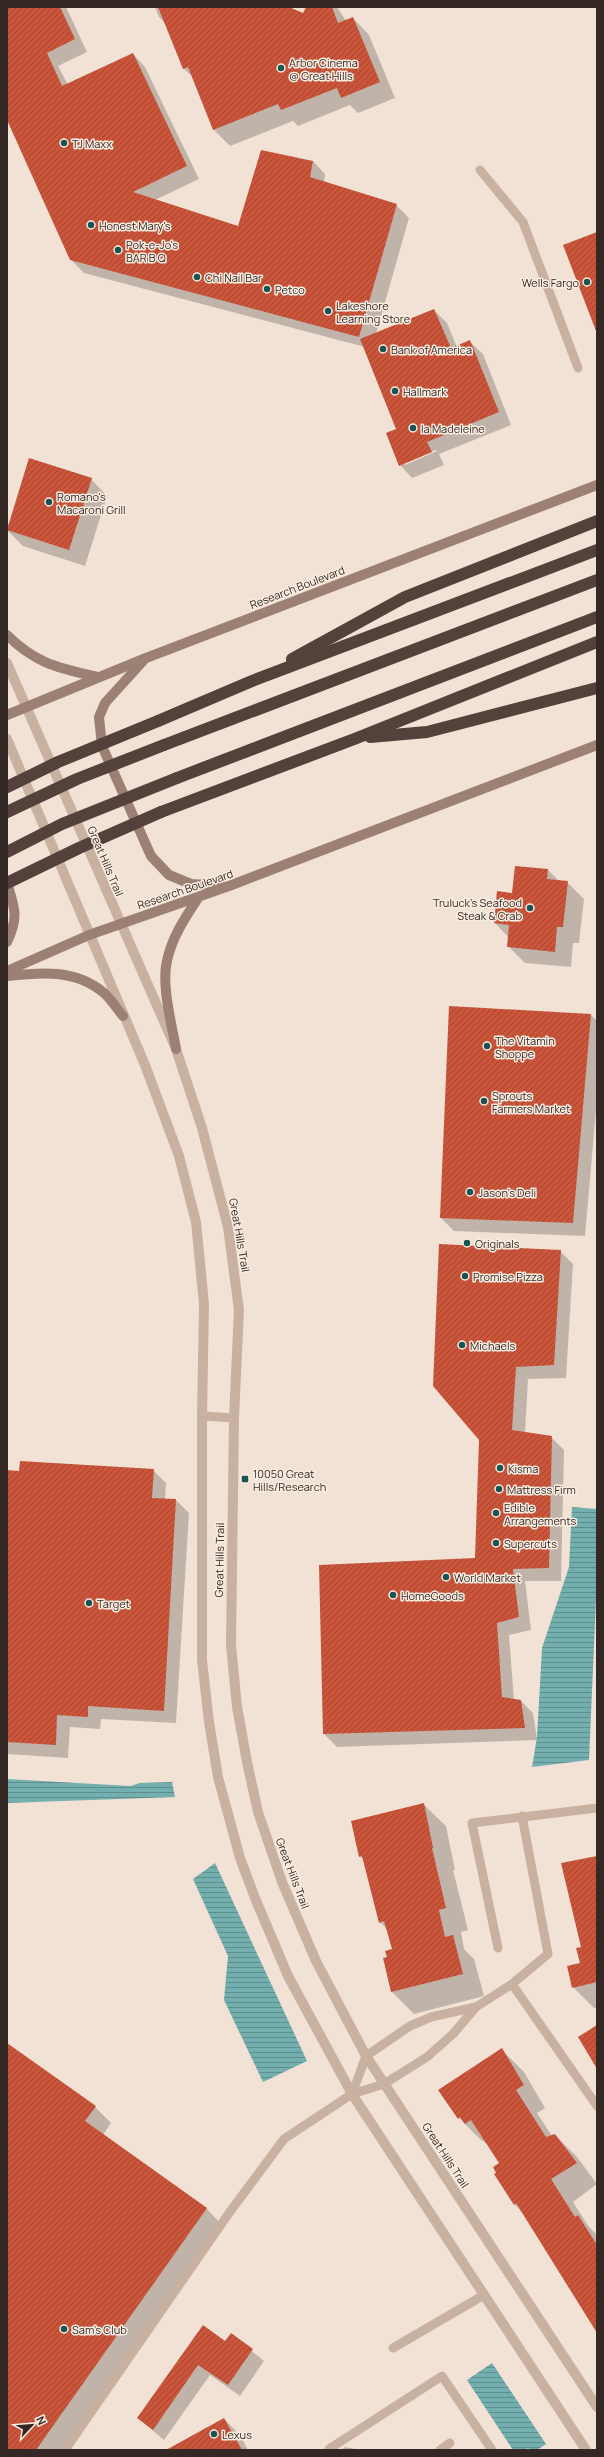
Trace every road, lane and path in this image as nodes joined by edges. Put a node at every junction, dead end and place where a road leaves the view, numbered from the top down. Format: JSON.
{"nodes":[{"id":1,"x":480,"y":170,"type":"dead end"},
{"id":2,"x":578,"y":368,"type":"dead end"},
{"id":3,"x":597,"y":485,"type":"edge"},
{"id":4,"x":597,"y":521,"type":"edge"},
{"id":5,"x":597,"y":550,"type":"edge"},
{"id":6,"x":597,"y":580,"type":"edge"},
{"id":7,"x":597,"y":617,"type":"edge"},
{"id":8,"x":7,"y":635,"type":"edge"},
{"id":9,"x":597,"y":642,"type":"edge"},
{"id":10,"x":146,"y":658,"type":"junction"},
{"id":11,"x":7,"y":662,"type":"edge"},
{"id":12,"x":98,"y":677,"type":"junction"},
{"id":13,"x":252,"y":681,"type":"junction"},
{"id":14,"x":597,"y":688,"type":"edge"},
{"id":15,"x":27,"y":707,"type":"junction"},
{"id":16,"x":7,"y":715,"type":"edge"},
{"id":17,"x":357,"y":738,"type":"junction"},
{"id":18,"x":7,"y":739,"type":"edge"},
{"id":19,"x":597,"y":745,"type":"edge"},
{"id":20,"x":7,"y":787,"type":"edge"},
{"id":21,"x":7,"y":812,"type":"edge"},
{"id":22,"x":7,"y":852,"type":"edge"},
{"id":23,"x":7,"y":883,"type":"edge"},
{"id":24,"x":229,"y":886,"type":"junction"},
{"id":25,"x":198,"y":898,"type":"junction"},
{"id":26,"x":120,"y":924,"type":"junction"},
{"id":27,"x":89,"y":935,"type":"junction"},
{"id":28,"x":7,"y":942,"type":"edge"},
{"id":29,"x":7,"y":971,"type":"edge"},
{"id":30,"x":7,"y":976,"type":"edge"},
{"id":31,"x":123,"y":1016,"type":"junction"},
{"id":32,"x":176,"y":1049,"type":"junction"},
{"id":33,"x":202,"y":1416,"type":"junction"},
{"id":34,"x":234,"y":1418,"type":"junction"},
{"id":35,"x":597,"y":1808,"type":"edge"},
{"id":36,"x":522,"y":1816,"type":"junction"},
{"id":37,"x":498,"y":1948,"type":"dead end"},
{"id":38,"x":512,"y":1984,"type":"junction"},
{"id":39,"x":476,"y":2007,"type":"junction"},
{"id":40,"x":366,"y":2056,"type":"junction"},
{"id":41,"x":384,"y":2084,"type":"junction"},
{"id":42,"x":352,"y":2094,"type":"junction"},
{"id":43,"x":597,"y":2106,"type":"edge"},
{"id":44,"x":484,"y":2295,"type":"junction"},
{"id":45,"x":393,"y":2348,"type":"dead end"},
{"id":46,"x":597,"y":2406,"type":"edge"},
{"id":47,"x":450,"y":2443,"type":"dead end"},
{"id":48,"x":329,"y":2449,"type":"edge"},
{"id":49,"x":65,"y":2450,"type":"edge"},
{"id":50,"x":440,"y":2450,"type":"edge"},
{"id":51,"x":492,"y":2450,"type":"edge"},
{"id":52,"x":586,"y":2450,"type":"edge"}],
"edges":[{"from":1,"to":2,"type":"lane"},
{"from":3,"to":10,"type":"main road","name":"Research Boulevard"},
{"from":4,"to":13,"type":"highway"},
{"from":5,"to":13,"type":"highway"},
{"from":6,"to":21,"type":"highway","bridge":true},
{"from":7,"to":22,"type":"highway","bridge":true},
{"from":8,"to":12,"type":"main road"},
{"from":9,"to":17,"type":"highway"},
{"from":10,"to":12,"type":"main road","name":"Research Boulevard"},
{"from":10,"to":24,"type":"main road"},
{"from":11,"to":15,"type":"street","name":"Great Hills Trail"},
{"from":12,"to":15,"type":"main road","name":"Research Boulevard"},
{"from":13,"to":20,"type":"highway","bridge":true},
{"from":14,"to":17,"type":"highway"},
{"from":15,"to":16,"type":"main road","name":"Research Boulevard"},
{"from":15,"to":26,"type":"street","name":"Great Hills Trail"},
{"from":17,"to":23,"type":"highway","bridge":true},
{"from":18,"to":27,"type":"street","name":"Great Hills Trail"},
{"from":19,"to":24,"type":"main road","name":"Research Boulevard"},
{"from":23,"to":28,"type":"main road"},
{"from":24,"to":25,"type":"main road","name":"Research Boulevard"},
{"from":25,"to":26,"type":"main road","name":"Research Boulevard"},
{"from":25,"to":32,"type":"main road"},
{"from":26,"to":27,"type":"main road","name":"Research Boulevard"},
{"from":26,"to":32,"type":"street","name":"Great Hills Trail"},
{"from":27,"to":29,"type":"main road","name":"Research Boulevard"},
{"from":27,"to":31,"type":"street","name":"Great Hills Trail"},
{"from":30,"to":31,"type":"main road"},
{"from":31,"to":33,"type":"street","name":"Great Hills Trail"},
{"from":32,"to":34,"type":"street","name":"Great Hills Trail"},
{"from":33,"to":34,"type":"lane"},
{"from":33,"to":42,"type":"street","name":"Great Hills Trail"},
{"from":34,"to":40,"type":"street","name":"Great Hills Trail"},
{"from":35,"to":36,"type":"lane"},
{"from":36,"to":37,"type":"lane"},
{"from":36,"to":38,"type":"lane"},
{"from":38,"to":39,"type":"lane"},
{"from":38,"to":43,"type":"lane"},
{"from":39,"to":40,"type":"lane"},
{"from":39,"to":41,"type":"lane"},
{"from":40,"to":41,"type":"street","name":"Great Hills Trail"},
{"from":40,"to":42,"type":"lane"},
{"from":41,"to":42,"type":"lane"},
{"from":41,"to":46,"type":"street","name":"Great Hills Trail"},
{"from":42,"to":44,"type":"street","name":"Great Hills Trail"},
{"from":42,"to":49,"type":"lane"},
{"from":44,"to":45,"type":"lane"},
{"from":44,"to":52,"type":"street","name":"Great Hills Trail"},
{"from":47,"to":50,"type":"lane"},
{"from":48,"to":51,"type":"lane"}]}
